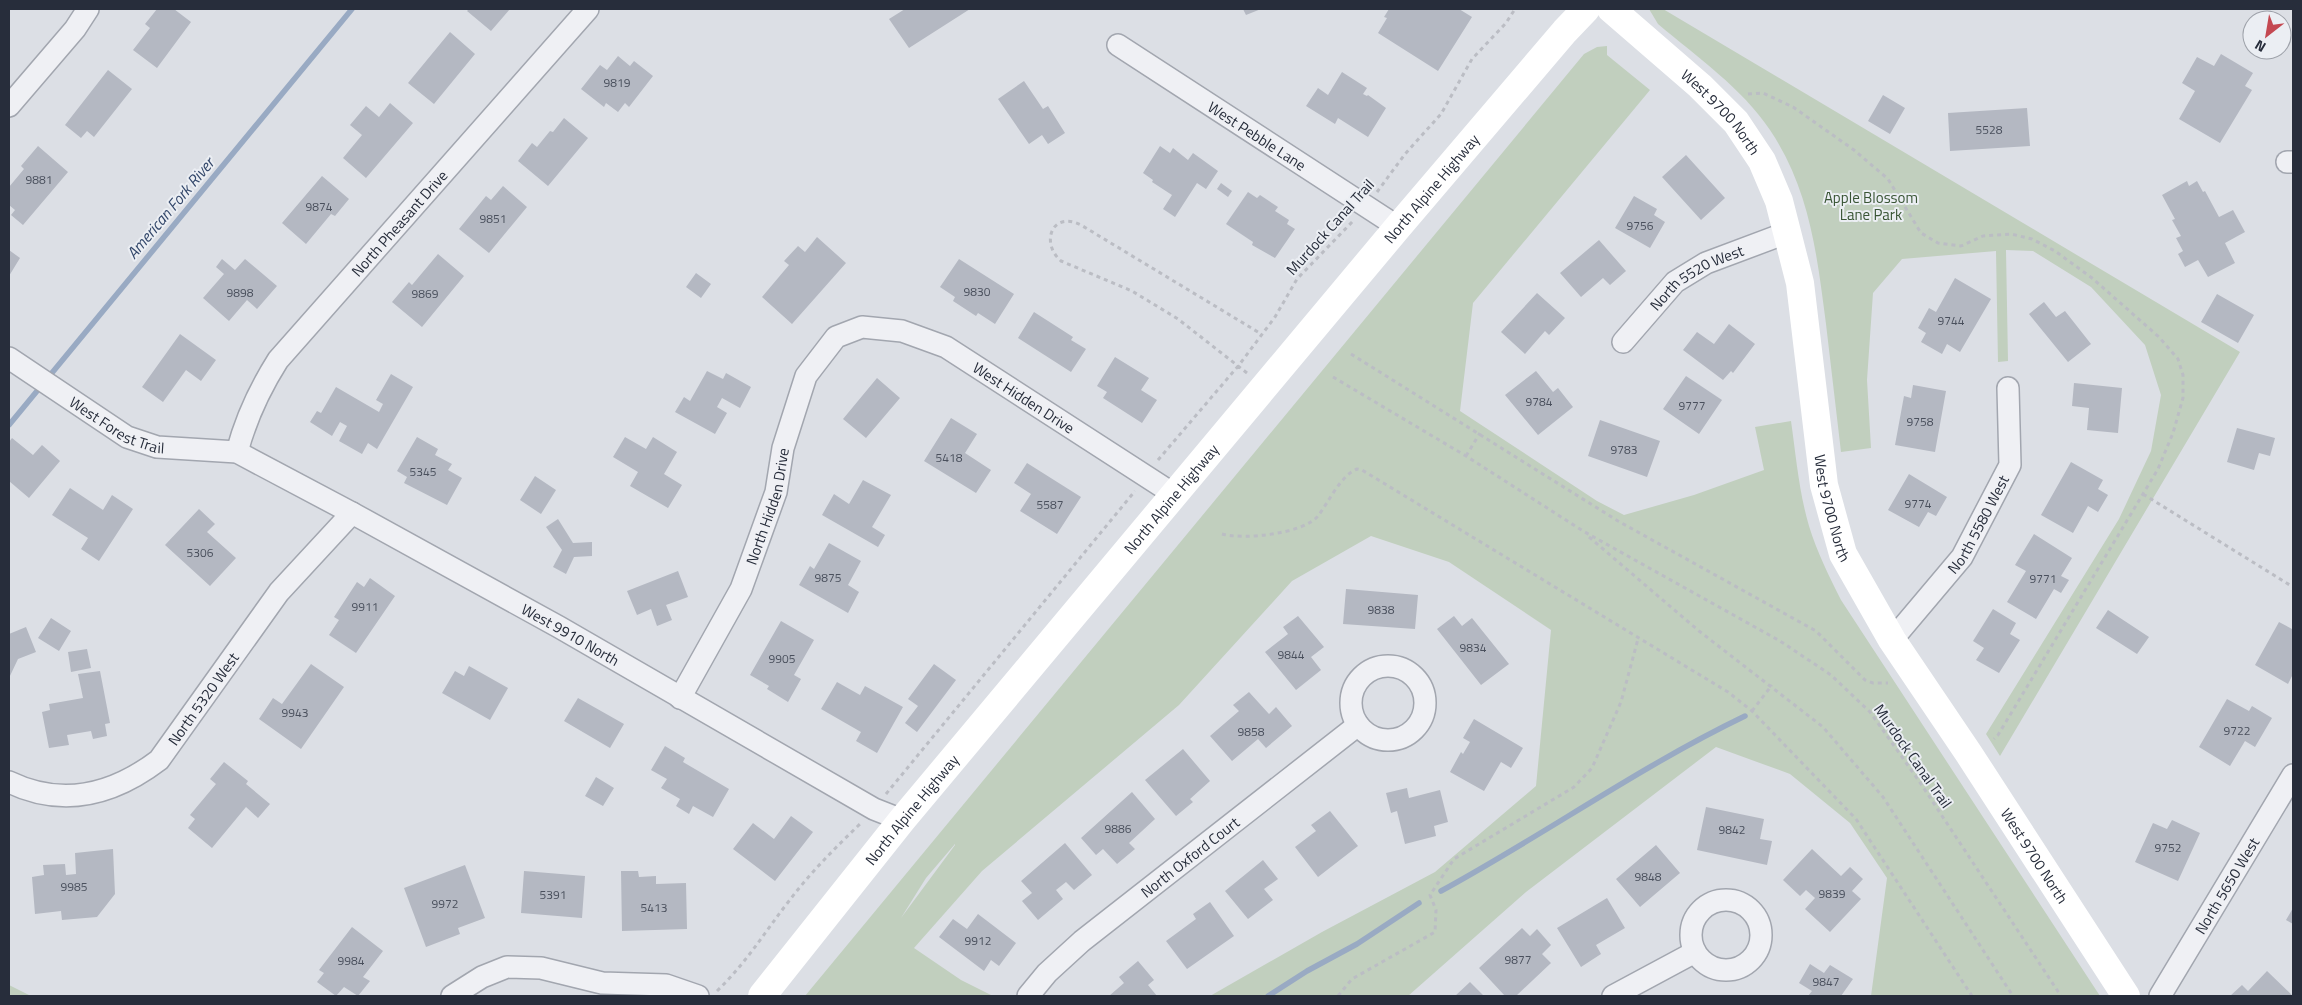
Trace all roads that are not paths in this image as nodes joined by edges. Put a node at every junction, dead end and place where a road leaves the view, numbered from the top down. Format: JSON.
{"nodes":[{"id":1,"x":88,"y":9,"type":"edge"},
{"id":2,"x":588,"y":9,"type":"edge"},
{"id":3,"x":1611,"y":9,"type":"edge"},
{"id":4,"x":1581,"y":10,"type":"edge"},
{"id":5,"x":1118,"y":45,"type":"dead end"},
{"id":6,"x":9,"y":106,"type":"edge"},
{"id":7,"x":1398,"y":227,"type":"junction"},
{"id":8,"x":1786,"y":233,"type":"junction"},
{"id":9,"x":862,"y":327,"type":"joint"},
{"id":10,"x":1623,"y":342,"type":"dead end"},
{"id":11,"x":13,"y":362,"type":"edge"},
{"id":12,"x":2008,"y":388,"type":"dead end"},
{"id":13,"x":237,"y":452,"type":"junction"},
{"id":14,"x":1175,"y":495,"type":"junction"},
{"id":15,"x":352,"y":513,"type":"junction"},
{"id":16,"x":1892,"y":640,"type":"junction"},
{"id":17,"x":680,"y":698,"type":"junction"},
{"id":18,"x":1358,"y":725,"type":"dead end"},
{"id":19,"x":2293,"y":774,"type":"edge"},
{"id":20,"x":9,"y":782,"type":"edge"},
{"id":21,"x":902,"y":820,"type":"junction"},
{"id":22,"x":1695,"y":952,"type":"dead end"},
{"id":23,"x":452,"y":996,"type":"edge"},
{"id":24,"x":698,"y":996,"type":"edge"},
{"id":25,"x":762,"y":996,"type":"edge"},
{"id":26,"x":1028,"y":996,"type":"edge"},
{"id":27,"x":1613,"y":996,"type":"edge"},
{"id":28,"x":2126,"y":996,"type":"edge"},
{"id":29,"x":2160,"y":996,"type":"edge"}],
"edges":[{"from":1,"to":6,"type":"street"},
{"from":2,"to":13,"type":"street","name":"North Pheasant Drive"},
{"from":3,"to":8,"type":"main road","name":"West 9700 North"},
{"from":4,"to":7,"type":"main road","name":"North Alpine Highway"},
{"from":5,"to":7,"type":"street","name":"West Pebble Lane"},
{"from":7,"to":14,"type":"main road","name":"North Alpine Highway"},
{"from":8,"to":10,"type":"street","name":"North 5520 West"},
{"from":8,"to":16,"type":"main road","name":"West 9700 North"},
{"from":9,"to":14,"type":"street","name":"West Hidden Drive"},
{"from":9,"to":17,"type":"street","name":"North Hidden Drive"},
{"from":11,"to":13,"type":"street","name":"West Forest Trail"},
{"from":12,"to":16,"type":"street","name":"North 5580 West"},
{"from":13,"to":15,"type":"street","name":"West 9910 North"},
{"from":14,"to":21,"type":"main road","name":"North Alpine Highway"},
{"from":15,"to":17,"type":"street","name":"West 9910 North"},
{"from":15,"to":20,"type":"street","name":"North 5320 West"},
{"from":16,"to":28,"type":"main road","name":"West 9700 North"},
{"from":17,"to":21,"type":"street","name":"West 9910 North"},
{"from":18,"to":26,"type":"street","name":"North Oxford Court"},
{"from":19,"to":29,"type":"street","name":"North 5650 West"},
{"from":21,"to":25,"type":"main road","name":"North Alpine Highway"},
{"from":22,"to":27,"type":"street"},
{"from":23,"to":24,"type":"street"}]}
